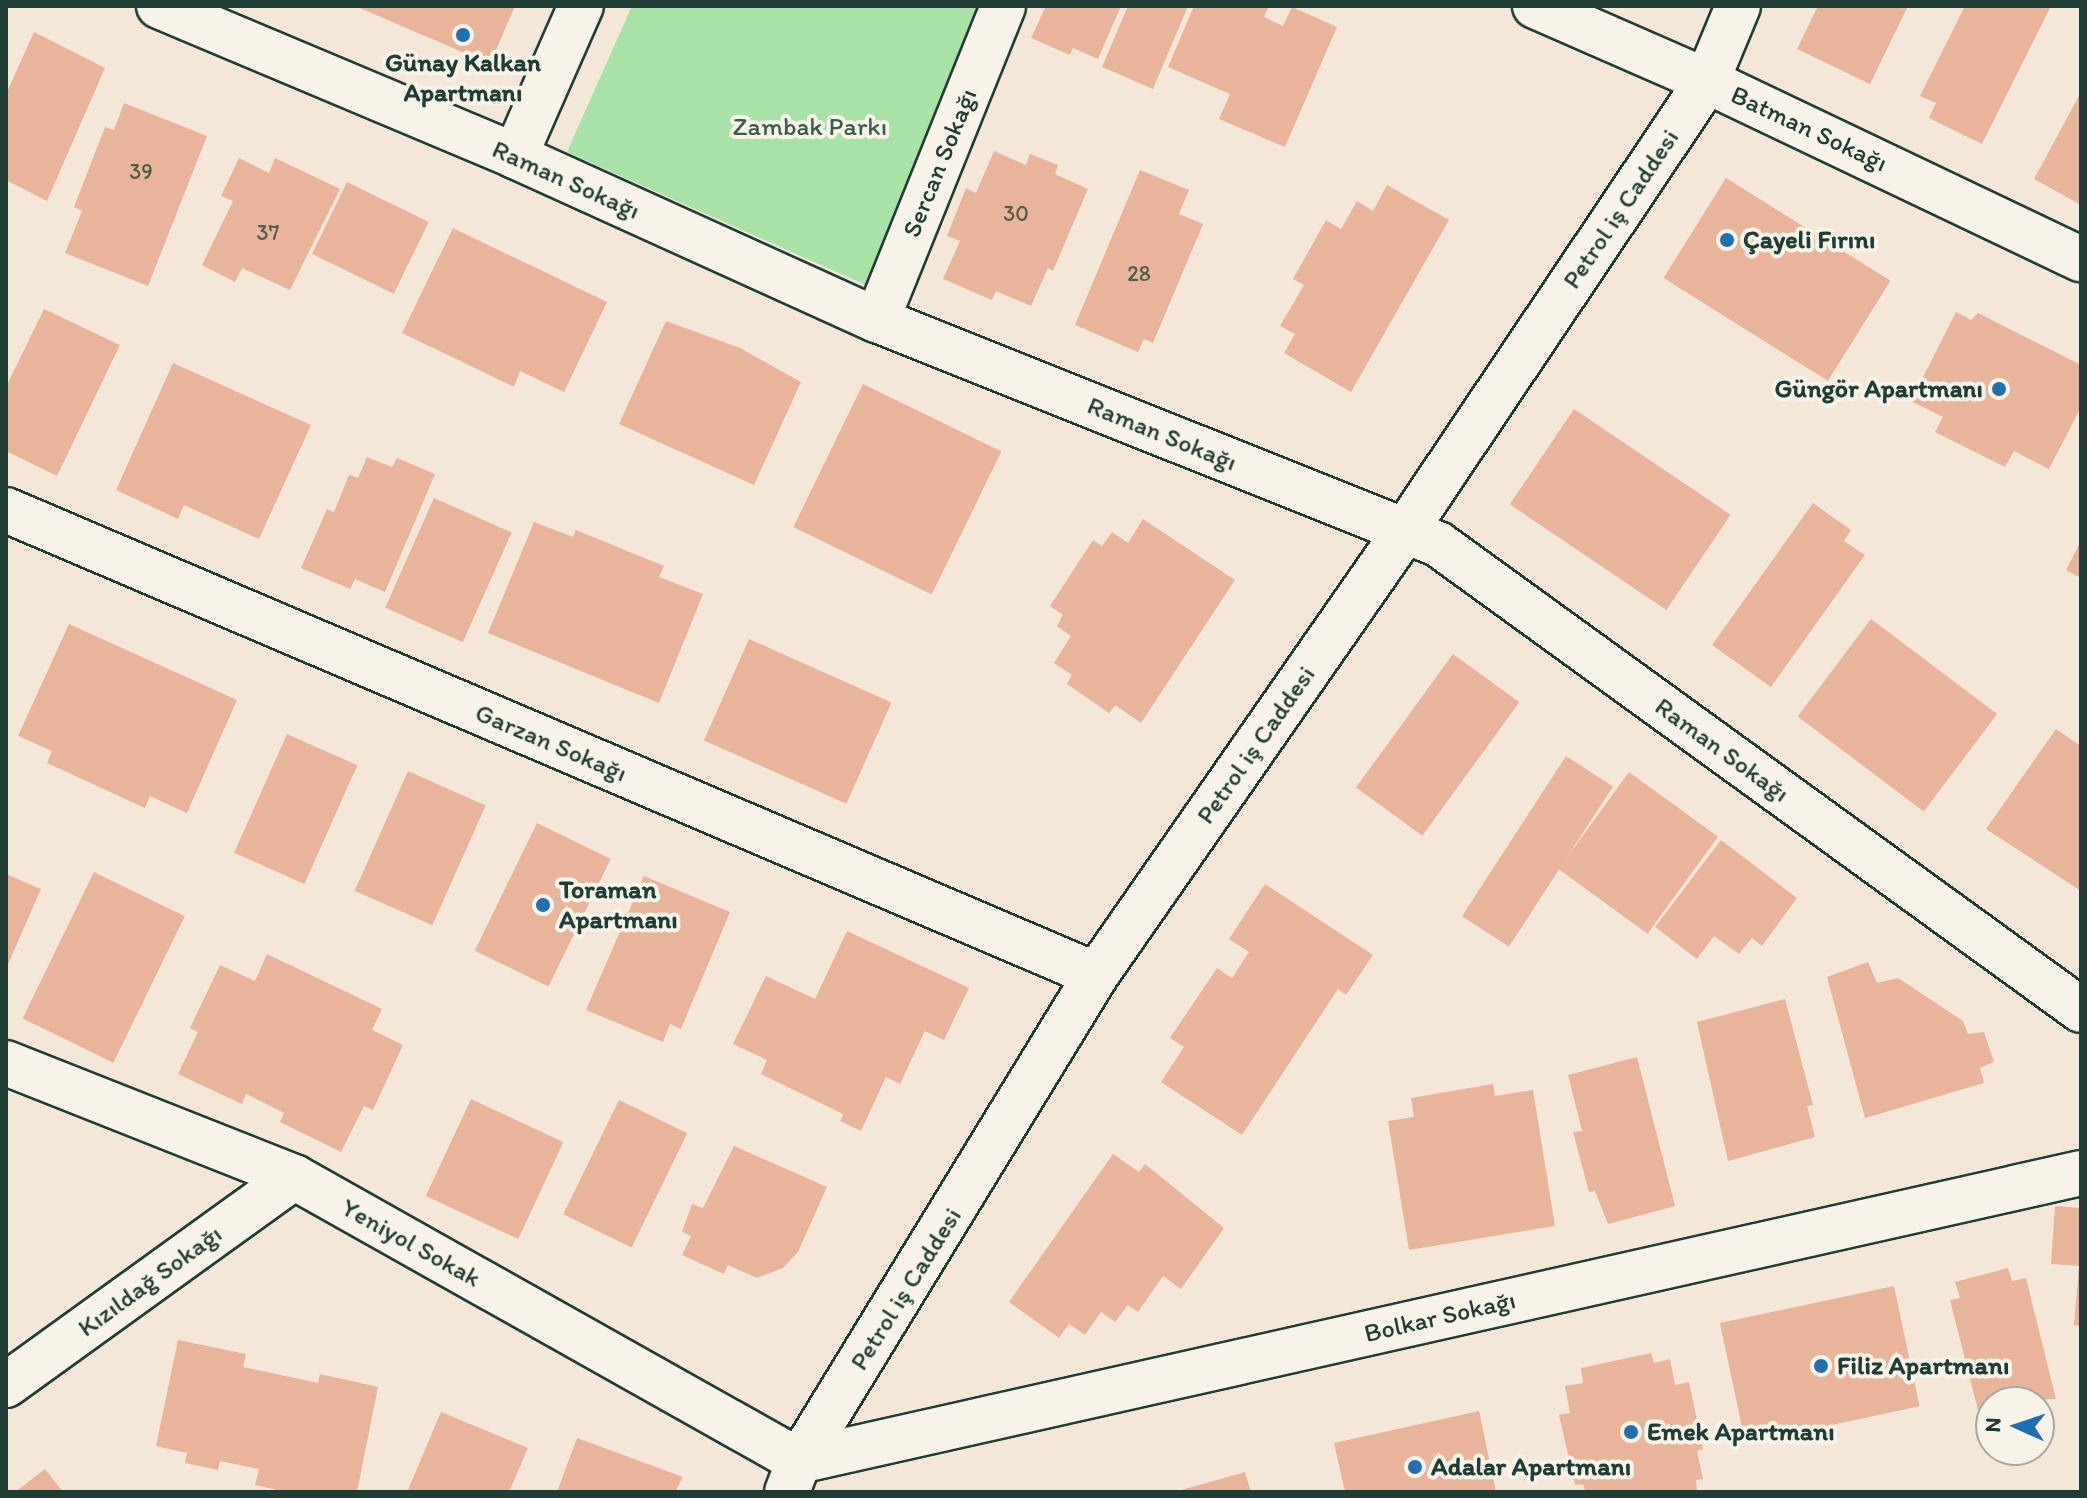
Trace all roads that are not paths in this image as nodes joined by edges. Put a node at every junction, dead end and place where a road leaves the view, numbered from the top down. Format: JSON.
{"nodes":[{"id":1,"x":159,"y":6,"type":"edge"},
{"id":2,"x":581,"y":6,"type":"edge"},
{"id":3,"x":1003,"y":6,"type":"edge"},
{"id":4,"x":1535,"y":6,"type":"edge"},
{"id":5,"x":1738,"y":6,"type":"edge"},
{"id":6,"x":1707,"y":81,"type":"junction"},
{"id":7,"x":515,"y":156,"type":"junction"},
{"id":8,"x":2081,"y":259,"type":"edge"},
{"id":9,"x":877,"y":320,"type":"junction"},
{"id":10,"x":6,"y":510,"type":"edge"},
{"id":11,"x":1405,"y":531,"type":"junction"},
{"id":12,"x":1096,"y":975,"type":"junction"},
{"id":13,"x":2081,"y":1010,"type":"edge"},
{"id":14,"x":6,"y":1063,"type":"edge"},
{"id":15,"x":2081,"y":1173,"type":"edge"},
{"id":16,"x":294,"y":1177,"type":"junction"},
{"id":17,"x":6,"y":1385,"type":"edge"},
{"id":18,"x":793,"y":1477,"type":"edge"}],
"edges":[{"from":1,"to":7,"type":"street","name":"Raman Sokağı"},
{"from":2,"to":7,"type":"street"},
{"from":3,"to":9,"type":"street","name":"Sercan Sokağı"},
{"from":4,"to":6,"type":"street","name":"Batman Sokağı"},
{"from":5,"to":6,"type":"street","name":"Petrol iş Caddesi"},
{"from":6,"to":8,"type":"street","name":"Batman Sokağı"},
{"from":6,"to":11,"type":"street","name":"Petrol iş Caddesi"},
{"from":7,"to":9,"type":"street","name":"Raman Sokağı"},
{"from":9,"to":11,"type":"street","name":"Raman Sokağı"},
{"from":10,"to":12,"type":"street","name":"Garzan Sokağı"},
{"from":11,"to":12,"type":"street","name":"Petrol iş Caddesi"},
{"from":11,"to":13,"type":"street","name":"Raman Sokağı"},
{"from":12,"to":18,"type":"street","name":"Petrol iş Caddesi"},
{"from":14,"to":16,"type":"street","name":"Yeniyol Sokak"},
{"from":15,"to":18,"type":"street","name":"Bolkar Sokağı"},
{"from":16,"to":17,"type":"street","name":"Kızıldağ Sokağı"},
{"from":16,"to":18,"type":"street","name":"Yeniyol Sokak"}]}
